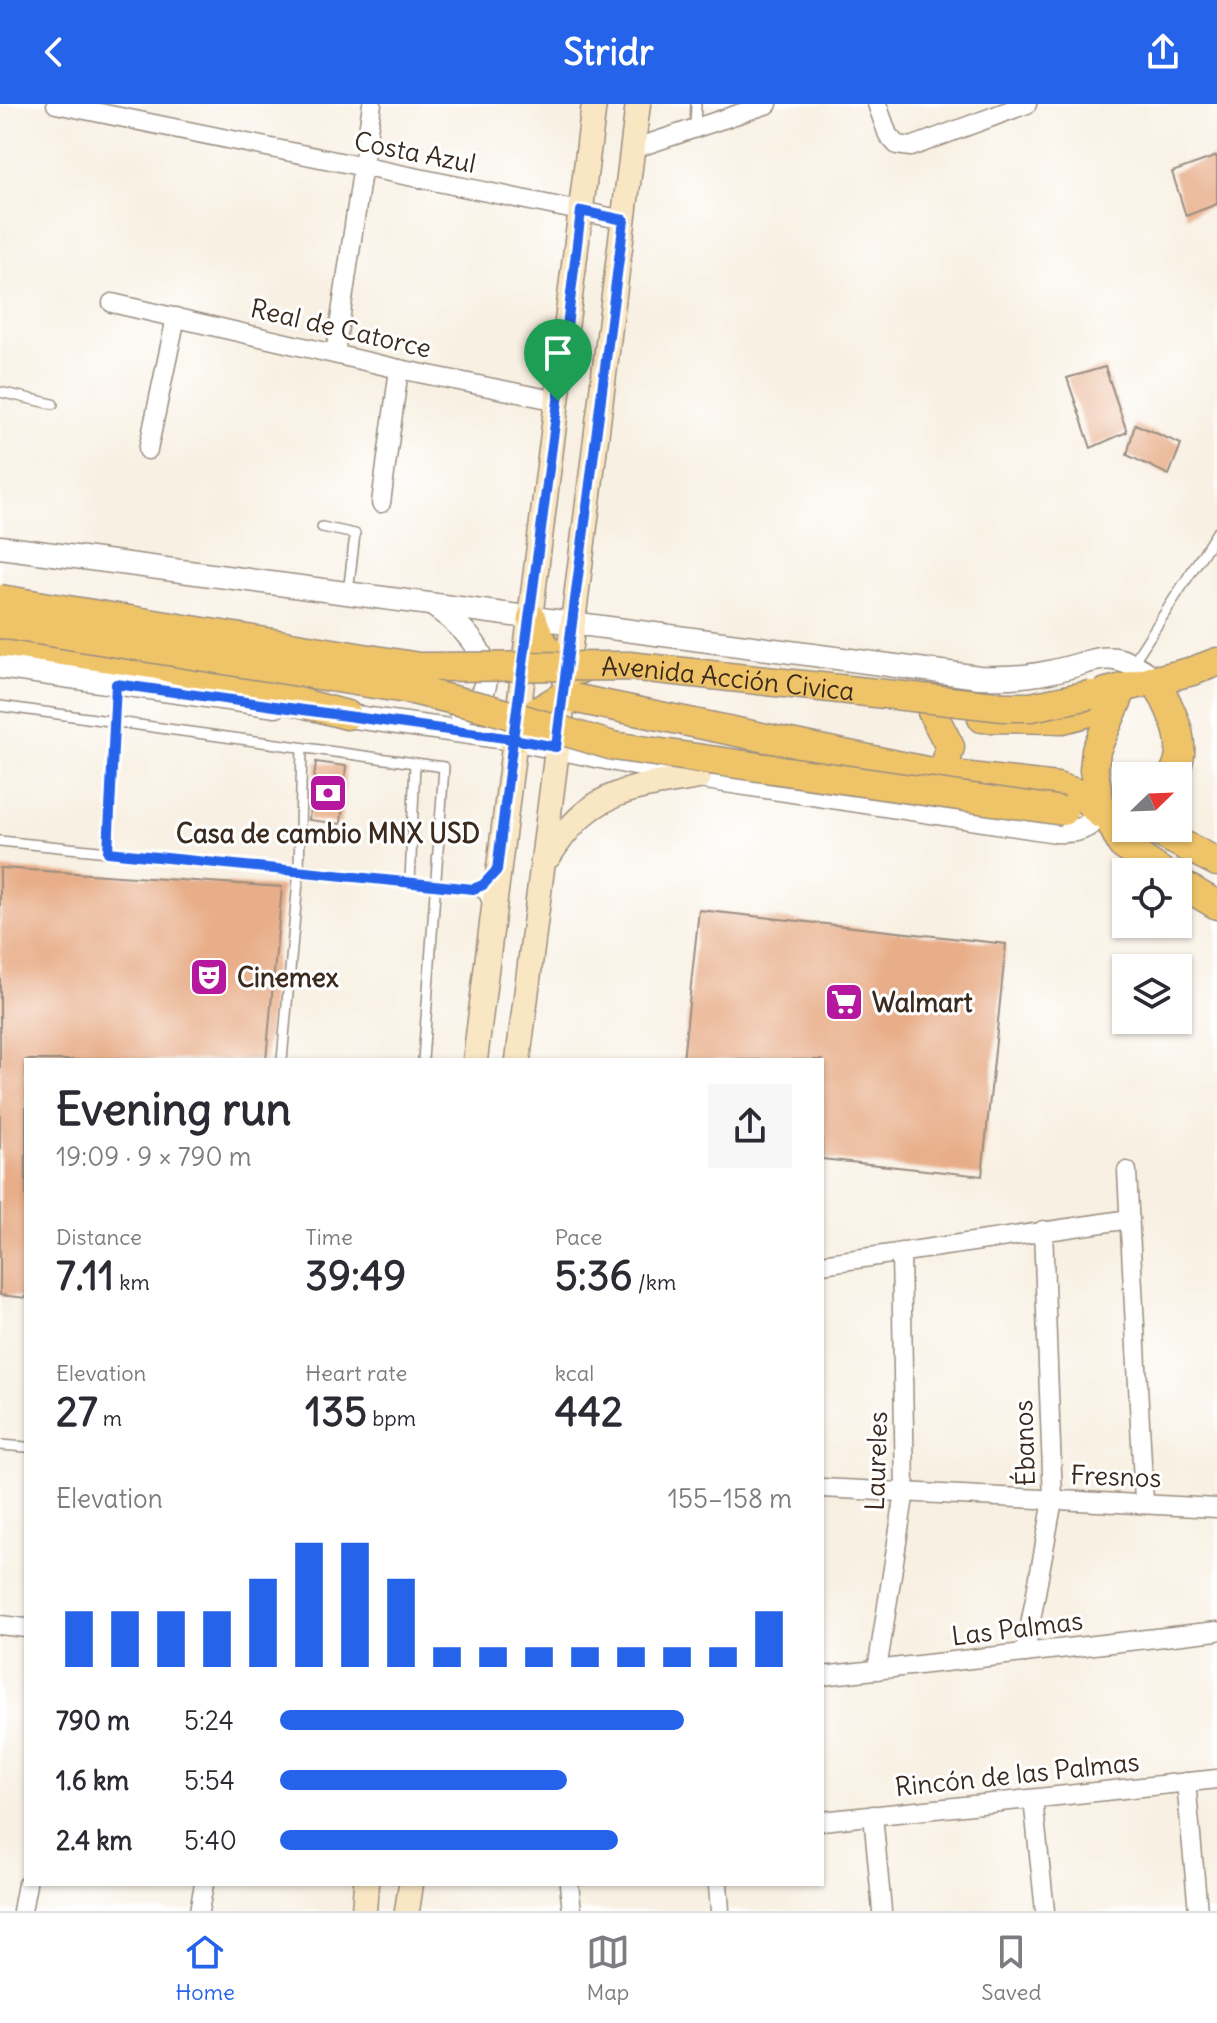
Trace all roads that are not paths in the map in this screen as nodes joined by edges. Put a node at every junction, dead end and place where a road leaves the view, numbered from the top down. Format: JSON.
{"nodes":[{"id":1,"x":56,"y":104,"type":"edge"},
{"id":2,"x":372,"y":104,"type":"edge"},
{"id":3,"x":594,"y":104,"type":"edge"},
{"id":4,"x":638,"y":104,"type":"edge"},
{"id":5,"x":696,"y":104,"type":"edge"},
{"id":6,"x":768,"y":104,"type":"edge"},
{"id":7,"x":877,"y":104,"type":"edge"},
{"id":8,"x":1027,"y":104,"type":"edge"},
{"id":9,"x":695,"y":129,"type":"junction"},
{"id":10,"x":633,"y":149,"type":"junction"},
{"id":11,"x":363,"y":169,"type":"junction"},
{"id":12,"x":581,"y":211,"type":"junction"},
{"id":13,"x":624,"y":220,"type":"junction"},
{"id":14,"x":112,"y":303,"type":"dead end"},
{"id":15,"x":176,"y":317,"type":"junction"},
{"id":16,"x":335,"y":354,"type":"junction"},
{"id":17,"x":399,"y":369,"type":"junction"},
{"id":18,"x":0,"y":392,"type":"edge"},
{"id":19,"x":558,"y":401,"type":"junction"},
{"id":20,"x":53,"y":404,"type":"dead end"},
{"id":21,"x":148,"y":450,"type":"dead end"},
{"id":22,"x":381,"y":503,"type":"dead end"},
{"id":23,"x":322,"y":527,"type":"dead end"},
{"id":24,"x":1217,"y":532,"type":"edge"},
{"id":25,"x":0,"y":547,"type":"edge"},
{"id":26,"x":347,"y":594,"type":"junction"},
{"id":27,"x":0,"y":599,"type":"edge"},
{"id":28,"x":433,"y":605,"type":"junction"},
{"id":29,"x":532,"y":618,"type":"junction"},
{"id":30,"x":0,"y":624,"type":"edge"},
{"id":31,"x":574,"y":624,"type":"junction"},
{"id":32,"x":0,"y":642,"type":"edge"},
{"id":33,"x":1217,"y":662,"type":"edge"},
{"id":34,"x":0,"y":667,"type":"edge"},
{"id":35,"x":1155,"y":679,"type":"junction"},
{"id":36,"x":565,"y":682,"type":"junction"},
{"id":37,"x":116,"y":684,"type":"junction"},
{"id":38,"x":1114,"y":688,"type":"junction"},
{"id":39,"x":0,"y":706,"type":"edge"},
{"id":40,"x":932,"y":712,"type":"junction"},
{"id":41,"x":347,"y":715,"type":"junction"},
{"id":42,"x":113,"y":722,"type":"junction"},
{"id":43,"x":427,"y":728,"type":"junction"},
{"id":44,"x":513,"y":739,"type":"junction"},
{"id":45,"x":556,"y":747,"type":"junction"},
{"id":46,"x":302,"y":748,"type":"junction"},
{"id":47,"x":1177,"y":762,"type":"edge"},
{"id":48,"x":413,"y":763,"type":"junction"},
{"id":49,"x":936,"y":773,"type":"junction"},
{"id":50,"x":699,"y":777,"type":"junction"},
{"id":51,"x":1112,"y":804,"type":"edge"},
{"id":52,"x":1112,"y":811,"type":"edge"},
{"id":53,"x":1112,"y":814,"type":"edge"},
{"id":54,"x":1112,"y":816,"type":"edge"},
{"id":55,"x":0,"y":841,"type":"edge"},
{"id":56,"x":1122,"y":842,"type":"edge"},
{"id":57,"x":1178,"y":842,"type":"edge"},
{"id":58,"x":108,"y":852,"type":"junction"},
{"id":59,"x":1141,"y":858,"type":"edge"},
{"id":60,"x":545,"y":861,"type":"junction"},
{"id":61,"x":1217,"y":862,"type":"edge"},
{"id":62,"x":299,"y":870,"type":"junction"},
{"id":63,"x":497,"y":870,"type":"junction"},
{"id":64,"x":408,"y":882,"type":"junction"},
{"id":65,"x":434,"y":885,"type":"junction"},
{"id":66,"x":473,"y":889,"type":"junction"},
{"id":67,"x":1192,"y":890,"type":"edge"},
{"id":68,"x":1217,"y":905,"type":"edge"},
{"id":69,"x":492,"y":919,"type":"junction"},
{"id":70,"x":282,"y":1058,"type":"edge"},
{"id":71,"x":423,"y":1058,"type":"edge"},
{"id":72,"x":475,"y":1058,"type":"edge"},
{"id":73,"x":518,"y":1058,"type":"edge"},
{"id":74,"x":1127,"y":1171,"type":"dead end"},
{"id":75,"x":1130,"y":1219,"type":"junction"},
{"id":76,"x":1043,"y":1230,"type":"junction"},
{"id":77,"x":901,"y":1252,"type":"junction"},
{"id":78,"x":824,"y":1264,"type":"edge"},
{"id":79,"x":0,"y":1445,"type":"edge"},
{"id":80,"x":24,"y":1447,"type":"edge"},
{"id":81,"x":824,"y":1488,"type":"edge"},
{"id":82,"x":905,"y":1491,"type":"junction"},
{"id":83,"x":1053,"y":1500,"type":"junction"},
{"id":84,"x":1144,"y":1502,"type":"junction"},
{"id":85,"x":1217,"y":1508,"type":"edge"},
{"id":86,"x":0,"y":1625,"type":"edge"},
{"id":87,"x":24,"y":1628,"type":"edge"},
{"id":88,"x":1217,"y":1631,"type":"edge"},
{"id":89,"x":1025,"y":1653,"type":"junction"},
{"id":90,"x":877,"y":1670,"type":"junction"},
{"id":91,"x":824,"y":1676,"type":"edge"},
{"id":92,"x":1217,"y":1779,"type":"edge"},
{"id":93,"x":1186,"y":1782,"type":"junction"},
{"id":94,"x":1033,"y":1799,"type":"junction"},
{"id":95,"x":873,"y":1815,"type":"junction"},
{"id":96,"x":824,"y":1821,"type":"edge"},
{"id":97,"x":27,"y":1886,"type":"edge"},
{"id":98,"x":204,"y":1886,"type":"edge"},
{"id":99,"x":366,"y":1886,"type":"edge"},
{"id":100,"x":411,"y":1886,"type":"edge"},
{"id":101,"x":569,"y":1886,"type":"edge"},
{"id":102,"x":718,"y":1886,"type":"edge"},
{"id":103,"x":22,"y":1911,"type":"edge"},
{"id":104,"x":199,"y":1911,"type":"edge"},
{"id":105,"x":364,"y":1911,"type":"edge"},
{"id":106,"x":407,"y":1911,"type":"edge"},
{"id":107,"x":572,"y":1911,"type":"edge"},
{"id":108,"x":720,"y":1911,"type":"edge"},
{"id":109,"x":882,"y":1911,"type":"edge"},
{"id":110,"x":1045,"y":1911,"type":"edge"},
{"id":111,"x":1198,"y":1911,"type":"edge"}],
"edges":[{"from":1,"to":11,"type":"street","name":"Costa Azul"},
{"from":2,"to":11,"type":"street"},
{"from":3,"to":12,"type":"main road"},
{"from":4,"to":10,"type":"main road"},
{"from":5,"to":9,"type":"lane"},
{"from":6,"to":9,"type":"street"},
{"from":7,"to":8,"type":"street"},
{"from":9,"to":10,"type":"street"},
{"from":10,"to":13,"type":"main road"},
{"from":11,"to":12,"type":"street","name":"Costa Azul"},
{"from":11,"to":16,"type":"street"},
{"from":12,"to":13,"type":"street","name":"Costa Azul"},
{"from":12,"to":19,"type":"main road"},
{"from":13,"to":31,"type":"main road"},
{"from":14,"to":15,"type":"street","name":"Real de Catorce"},
{"from":15,"to":16,"type":"street","name":"Real de Catorce"},
{"from":15,"to":21,"type":"street"},
{"from":16,"to":17,"type":"street","name":"Real de Catorce"},
{"from":17,"to":19,"type":"street","name":"Real de Catorce"},
{"from":17,"to":22,"type":"street"},
{"from":18,"to":20,"type":"lane"},
{"from":19,"to":29,"type":"main road"},
{"from":23,"to":26,"type":"lane"},
{"from":24,"to":38,"type":"lane"},
{"from":25,"to":26,"type":"street"},
{"from":26,"to":28,"type":"street"},
{"from":27,"to":38,"type":"highway","name":"Avenida Acción Civica","bridge":true},
{"from":28,"to":29,"type":"street"},
{"from":28,"to":43,"type":"street"},
{"from":29,"to":31,"type":"street"},
{"from":29,"to":36,"type":"highway"},
{"from":29,"to":44,"type":"main road"},
{"from":30,"to":53,"type":"highway","bridge":true},
{"from":31,"to":36,"type":"main road"},
{"from":31,"to":38,"type":"street"},
{"from":32,"to":41,"type":"highway"},
{"from":33,"to":35,"type":"highway"},
{"from":34,"to":37,"type":"street"},
{"from":35,"to":38,"type":"highway"},
{"from":35,"to":47,"type":"highway"},
{"from":36,"to":40,"type":"highway"},
{"from":36,"to":44,"type":"highway"},
{"from":36,"to":45,"type":"main road"},
{"from":36,"to":49,"type":"highway"},
{"from":37,"to":41,"type":"street"},
{"from":37,"to":42,"type":"lane"},
{"from":38,"to":40,"type":"highway"},
{"from":38,"to":51,"type":"highway"},
{"from":39,"to":42,"type":"lane"},
{"from":40,"to":49,"type":"highway"},
{"from":41,"to":43,"type":"street"},
{"from":42,"to":46,"type":"lane"},
{"from":42,"to":58,"type":"lane"},
{"from":43,"to":44,"type":"street"},
{"from":44,"to":45,"type":"street"},
{"from":44,"to":63,"type":"main road"},
{"from":45,"to":50,"type":"street"},
{"from":45,"to":60,"type":"main road"},
{"from":46,"to":48,"type":"lane"},
{"from":46,"to":62,"type":"lane"},
{"from":48,"to":64,"type":"lane"},
{"from":48,"to":65,"type":"lane"},
{"from":49,"to":52,"type":"highway"},
{"from":50,"to":54,"type":"street"},
{"from":50,"to":60,"type":"main road"},
{"from":55,"to":58,"type":"lane"},
{"from":56,"to":59,"type":"highway"},
{"from":57,"to":61,"type":"highway"},
{"from":58,"to":62,"type":"lane"},
{"from":60,"to":73,"type":"main road"},
{"from":62,"to":64,"type":"lane"},
{"from":62,"to":70,"type":"lane"},
{"from":63,"to":66,"type":"lane"},
{"from":63,"to":69,"type":"main road"},
{"from":64,"to":65,"type":"lane"},
{"from":65,"to":66,"type":"lane"},
{"from":65,"to":71,"type":"lane"},
{"from":66,"to":69,"type":"lane"},
{"from":67,"to":68,"type":"highway"},
{"from":69,"to":72,"type":"main road"},
{"from":74,"to":75,"type":"street"},
{"from":75,"to":76,"type":"street"},
{"from":75,"to":84,"type":"street"},
{"from":76,"to":77,"type":"street"},
{"from":76,"to":83,"type":"street","name":"Ébanos"},
{"from":77,"to":78,"type":"street"},
{"from":77,"to":82,"type":"street","name":"Laureles"},
{"from":79,"to":80,"type":"lane"},
{"from":81,"to":82,"type":"street","name":"Fresnos"},
{"from":82,"to":83,"type":"street","name":"Fresnos"},
{"from":82,"to":90,"type":"street","name":"Laureles"},
{"from":83,"to":84,"type":"street","name":"Fresnos"},
{"from":83,"to":89,"type":"street","name":"Ébanos"},
{"from":84,"to":85,"type":"street","name":"Fresnos"},
{"from":86,"to":87,"type":"street"},
{"from":88,"to":89,"type":"street","name":"Las Palmas"},
{"from":89,"to":90,"type":"street","name":"Las Palmas"},
{"from":90,"to":91,"type":"street","name":"Las Palmas"},
{"from":92,"to":93,"type":"street","name":"Rincón de las Palmas"},
{"from":93,"to":94,"type":"street","name":"Rincón de las Palmas"},
{"from":93,"to":111,"type":"street"},
{"from":94,"to":95,"type":"street","name":"Rincón de las Palmas"},
{"from":94,"to":110,"type":"street"},
{"from":95,"to":96,"type":"street","name":"Rincón de las Palmas"},
{"from":95,"to":109,"type":"street"},
{"from":97,"to":103,"type":"street"},
{"from":98,"to":104,"type":"street"},
{"from":99,"to":105,"type":"main road"},
{"from":100,"to":106,"type":"main road"},
{"from":101,"to":107,"type":"street"},
{"from":102,"to":108,"type":"street"}]}
